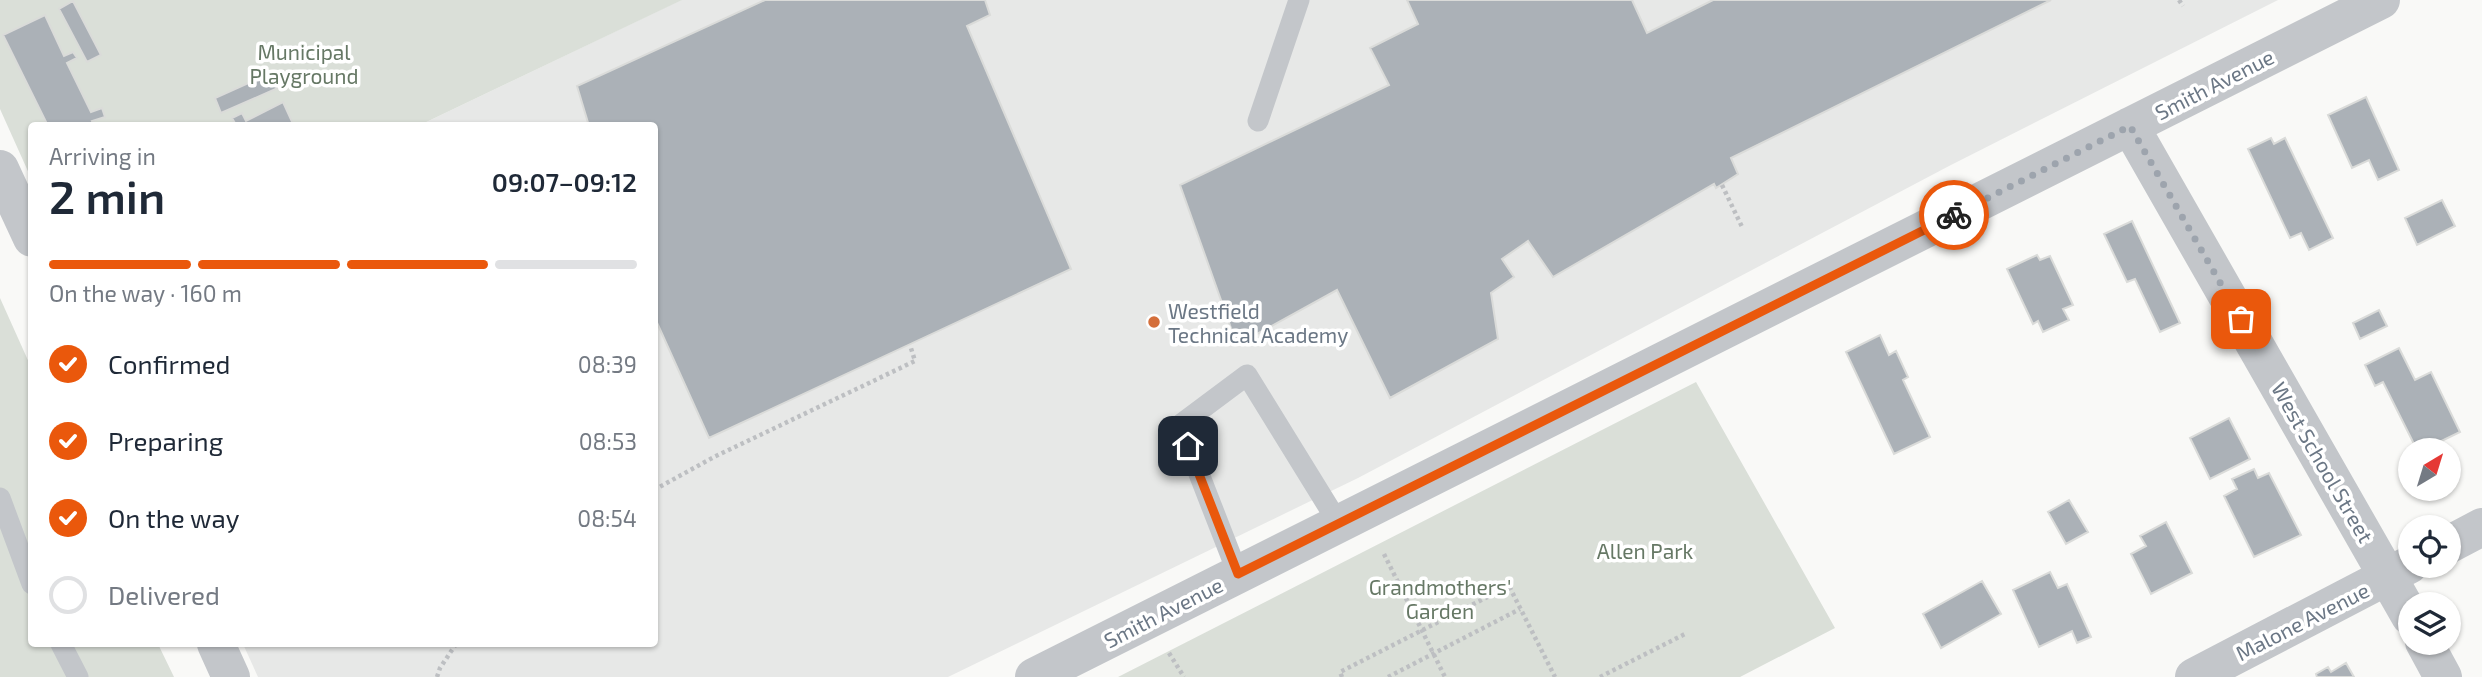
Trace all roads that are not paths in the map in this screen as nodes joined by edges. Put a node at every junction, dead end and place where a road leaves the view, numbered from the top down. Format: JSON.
{"nodes":[{"id":1,"x":1298,"y":0,"type":"edge"},
{"id":2,"x":2381,"y":0,"type":"edge"},
{"id":3,"x":1258,"y":121,"type":"dead end"},
{"id":4,"x":2130,"y":126,"type":"junction"},
{"id":5,"x":0,"y":169,"type":"edge"},
{"id":6,"x":28,"y":229,"type":"edge"},
{"id":7,"x":0,"y":498,"type":"edge"},
{"id":8,"x":1339,"y":524,"type":"junction"},
{"id":9,"x":2482,"y":527,"type":"edge"},
{"id":10,"x":2461,"y":538,"type":"edge"},
{"id":11,"x":2398,"y":568,"type":"edge"},
{"id":12,"x":2398,"y":571,"type":"edge"},
{"id":13,"x":28,"y":573,"type":"edge"},
{"id":14,"x":1238,"y":574,"type":"junction"},
{"id":15,"x":63,"y":647,"type":"edge"},
{"id":16,"x":217,"y":647,"type":"edge"},
{"id":17,"x":2431,"y":655,"type":"edge"},
{"id":18,"x":78,"y":677,"type":"edge"},
{"id":19,"x":231,"y":677,"type":"edge"},
{"id":20,"x":1034,"y":677,"type":"edge"},
{"id":21,"x":2194,"y":677,"type":"edge"},
{"id":22,"x":2443,"y":677,"type":"edge"}],
"edges":[{"from":1,"to":3,"type":"lane"},
{"from":2,"to":4,"type":"street","name":"Smith Avenue"},
{"from":4,"to":8,"type":"street","name":"Smith Avenue"},
{"from":4,"to":11,"type":"street","name":"West School Street"},
{"from":5,"to":6,"type":"street"},
{"from":7,"to":13,"type":"lane"},
{"from":8,"to":14,"type":"street","name":"Smith Avenue"},
{"from":8,"to":14,"type":"lane"},
{"from":9,"to":10,"type":"street"},
{"from":12,"to":21,"type":"street","name":"Malone Avenue"},
{"from":14,"to":20,"type":"street","name":"Smith Avenue"},
{"from":15,"to":18,"type":"lane"},
{"from":16,"to":19,"type":"street"},
{"from":17,"to":22,"type":"street"}]}
